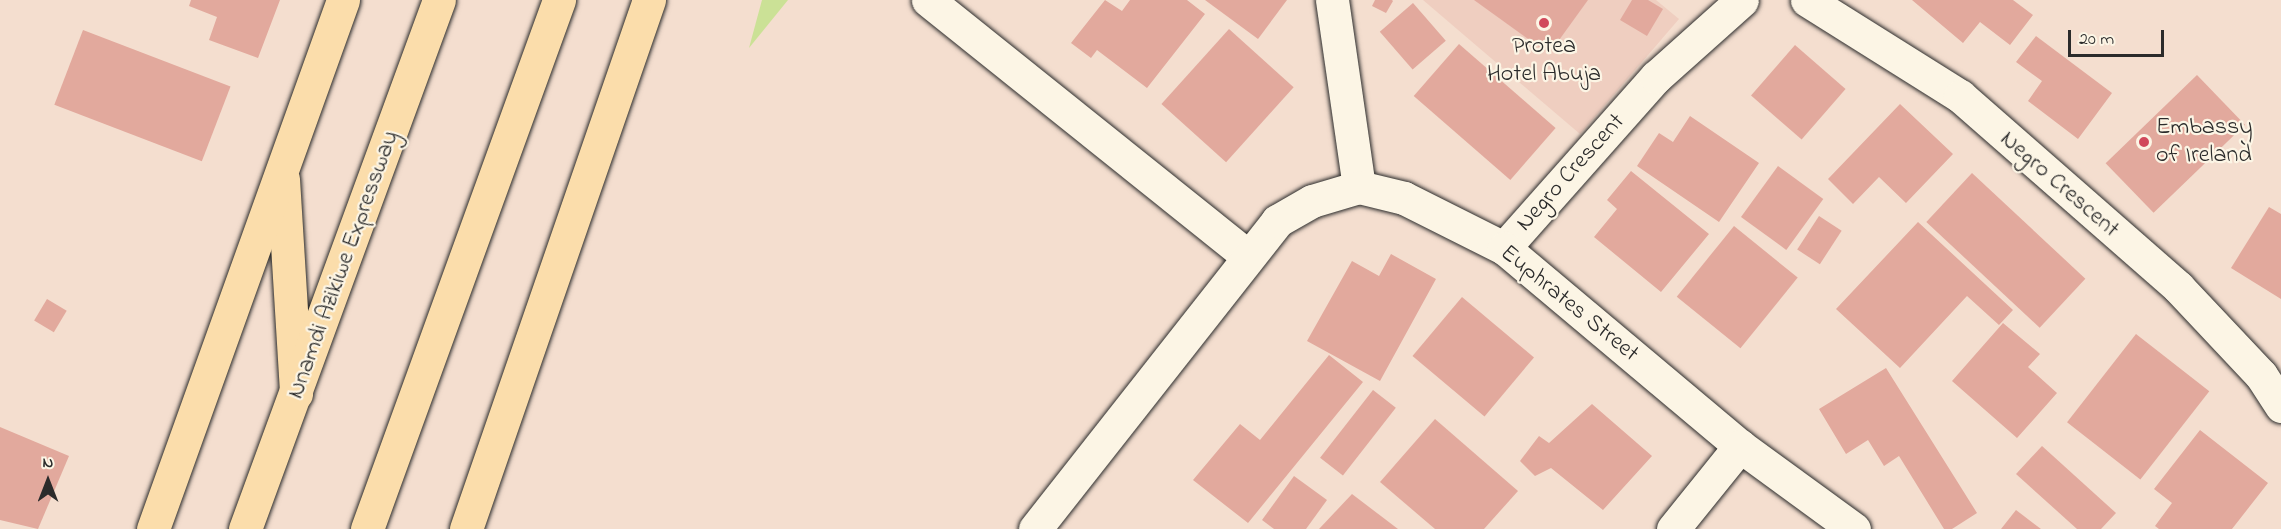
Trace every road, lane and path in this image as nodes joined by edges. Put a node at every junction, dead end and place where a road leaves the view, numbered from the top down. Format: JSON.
{"nodes":[{"id":1,"x":343,"y":0,"type":"edge"},
{"id":2,"x":440,"y":0,"type":"edge"},
{"id":3,"x":559,"y":0,"type":"edge"},
{"id":4,"x":649,"y":0,"type":"edge"},
{"id":5,"x":928,"y":0,"type":"edge"},
{"id":6,"x":1332,"y":0,"type":"edge"},
{"id":7,"x":1742,"y":0,"type":"edge"},
{"id":8,"x":1807,"y":0,"type":"edge"},
{"id":9,"x":282,"y":162,"type":"junction"},
{"id":10,"x":1359,"y":187,"type":"junction"},
{"id":11,"x":1504,"y":248,"type":"junction"},
{"id":12,"x":1246,"y":255,"type":"junction"},
{"id":13,"x":296,"y":397,"type":"junction"},
{"id":14,"x":2281,"y":405,"type":"edge"},
{"id":15,"x":1740,"y":446,"type":"junction"},
{"id":16,"x":153,"y":529,"type":"edge"},
{"id":17,"x":245,"y":529,"type":"edge"},
{"id":18,"x":367,"y":529,"type":"edge"},
{"id":19,"x":466,"y":529,"type":"edge"},
{"id":20,"x":1035,"y":529,"type":"edge"},
{"id":21,"x":1673,"y":529,"type":"edge"},
{"id":22,"x":1854,"y":529,"type":"edge"}],
"edges":[{"from":1,"to":9,"type":"highway"},
{"from":2,"to":13,"type":"highway","name":"Nnamdi Azikiwe Expressway"},
{"from":3,"to":18,"type":"highway"},
{"from":4,"to":19,"type":"highway"},
{"from":5,"to":12,"type":"street"},
{"from":6,"to":10,"type":"street"},
{"from":7,"to":11,"type":"street","name":"Negro Crescent"},
{"from":8,"to":14,"type":"street","name":"Negro Crescent"},
{"from":9,"to":13,"type":"highway"},
{"from":9,"to":16,"type":"highway"},
{"from":10,"to":11,"type":"street","name":"Euphrates Street"},
{"from":10,"to":12,"type":"street"},
{"from":11,"to":15,"type":"street","name":"Euphrates Street"},
{"from":12,"to":20,"type":"street"},
{"from":13,"to":17,"type":"highway","name":"Nnamdi Azikiwe Expressway"},
{"from":15,"to":21,"type":"street"},
{"from":15,"to":22,"type":"street","name":"Euphrates Street"}]}
